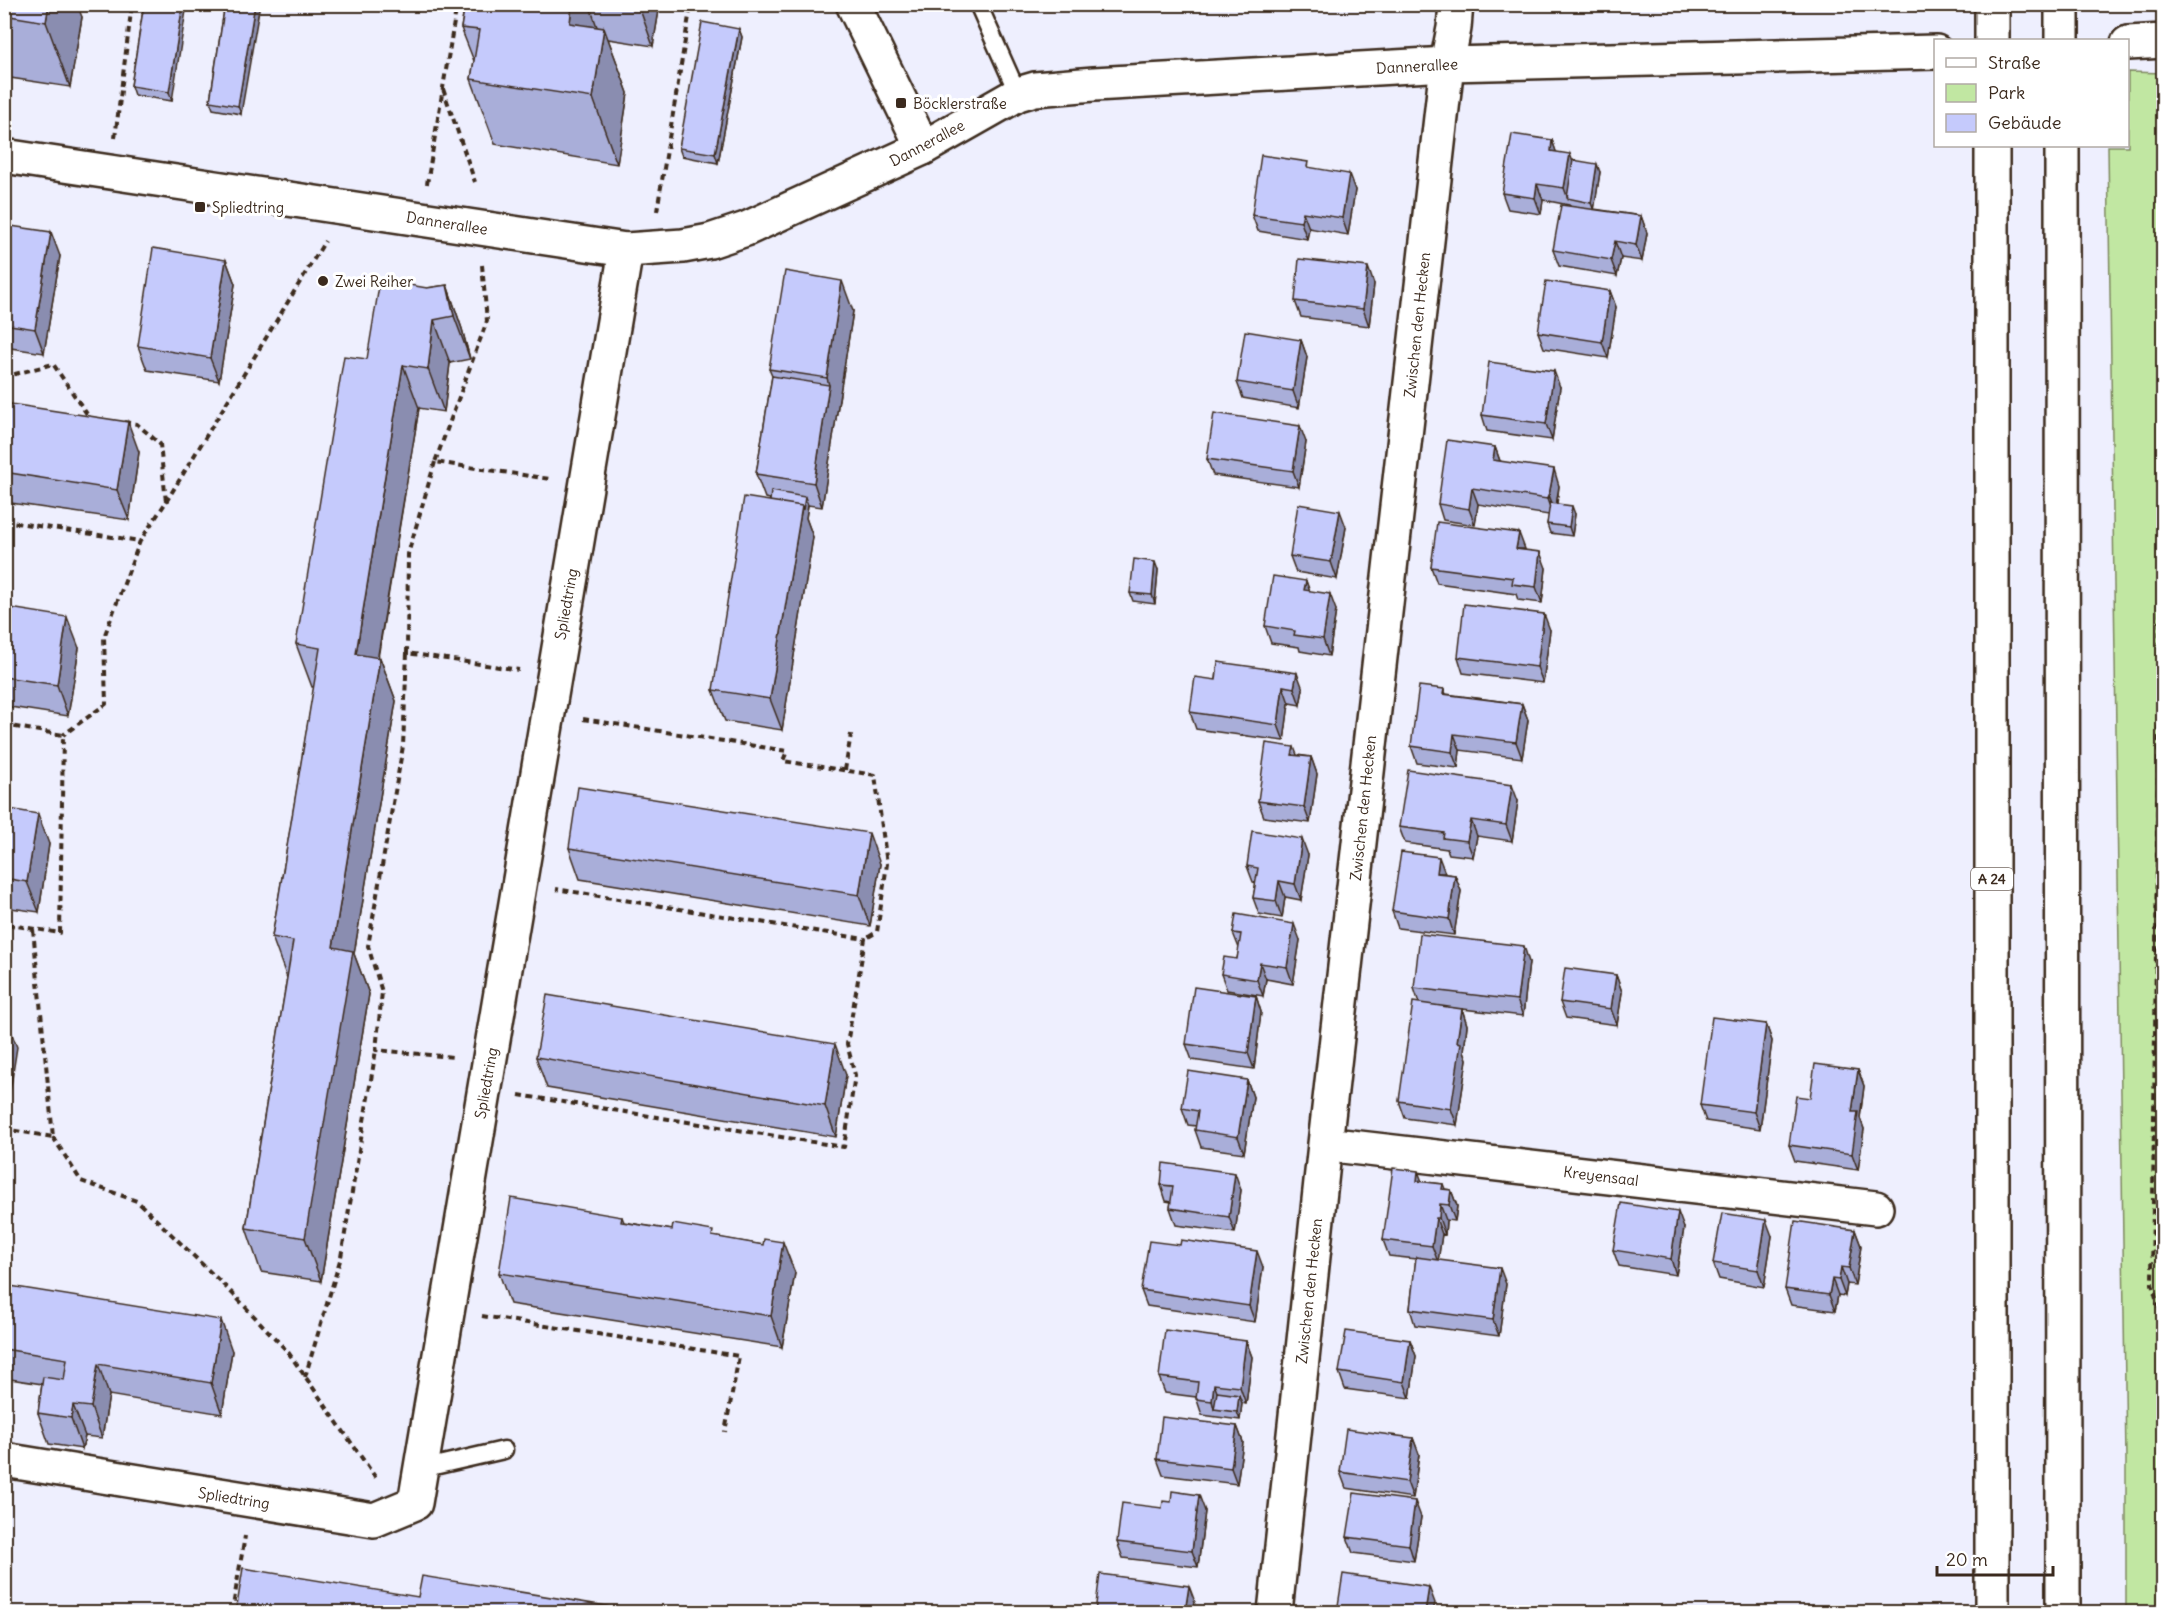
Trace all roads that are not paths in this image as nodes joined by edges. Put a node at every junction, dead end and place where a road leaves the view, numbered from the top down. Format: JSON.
{"nodes":[{"id":1,"x":853,"y":4,"type":"edge"},
{"id":2,"x":978,"y":4,"type":"edge"},
{"id":3,"x":1456,"y":4,"type":"edge"},
{"id":4,"x":1992,"y":4,"type":"edge"},
{"id":5,"x":2062,"y":4,"type":"edge"},
{"id":6,"x":1992,"y":39,"type":"edge"},
{"id":7,"x":2062,"y":39,"type":"edge"},
{"id":8,"x":1920,"y":53,"type":"edge"},
{"id":9,"x":1447,"y":64,"type":"junction"},
{"id":10,"x":1018,"y":94,"type":"junction"},
{"id":11,"x":1992,"y":147,"type":"edge"},
{"id":12,"x":2062,"y":147,"type":"edge"},
{"id":13,"x":923,"y":148,"type":"junction"},
{"id":14,"x":4,"y":156,"type":"edge"},
{"id":15,"x":638,"y":250,"type":"junction"},
{"id":16,"x":1325,"y":1144,"type":"junction"},
{"id":17,"x":1876,"y":1208,"type":"dead end"},
{"id":18,"x":504,"y":1450,"type":"dead end"},
{"id":19,"x":4,"y":1460,"type":"edge"},
{"id":20,"x":421,"y":1469,"type":"junction"},
{"id":21,"x":1275,"y":1612,"type":"edge"},
{"id":22,"x":1992,"y":1612,"type":"edge"},
{"id":23,"x":2063,"y":1612,"type":"edge"}],
"edges":[{"from":1,"to":13,"type":"main road"},
{"from":2,"to":10,"type":"lane"},
{"from":3,"to":9,"type":"main road","name":"Zwischen den Hecken"},
{"from":4,"to":6,"type":"main road"},
{"from":5,"to":7,"type":"main road"},
{"from":8,"to":9,"type":"main road","name":"Dannerallee"},
{"from":9,"to":10,"type":"main road","name":"Dannerallee"},
{"from":9,"to":16,"type":"main road","name":"Zwischen den Hecken"},
{"from":10,"to":13,"type":"main road","name":"Dannerallee"},
{"from":11,"to":22,"type":"main road","number":"A 24"},
{"from":12,"to":23,"type":"main road"},
{"from":13,"to":15,"type":"main road","name":"Dannerallee"},
{"from":14,"to":15,"type":"main road","name":"Dannerallee"},
{"from":15,"to":20,"type":"main road","name":"Spliedtring"},
{"from":16,"to":17,"type":"main road","name":"Kreyensaal"},
{"from":16,"to":21,"type":"main road","name":"Zwischen den Hecken"},
{"from":18,"to":20,"type":"lane"},
{"from":19,"to":20,"type":"main road","name":"Spliedtring"}]}
